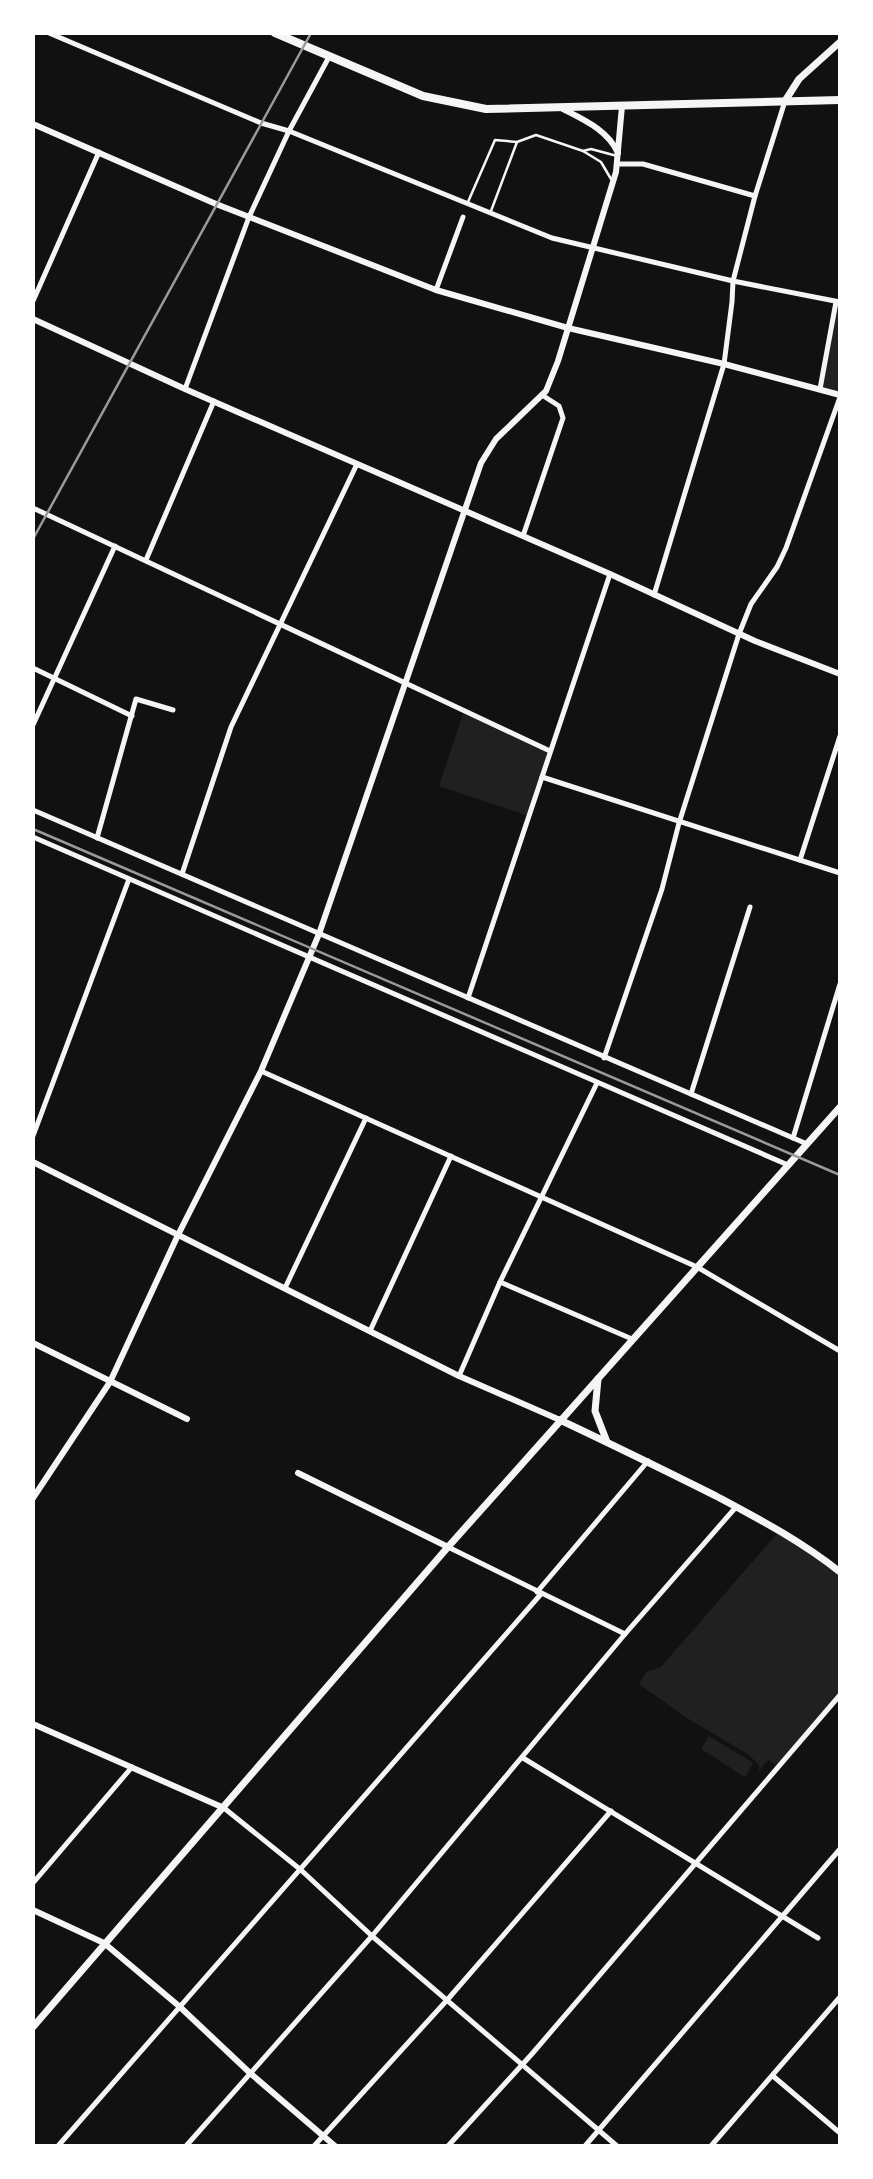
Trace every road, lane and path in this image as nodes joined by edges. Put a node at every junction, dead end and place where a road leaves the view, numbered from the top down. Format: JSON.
{"nodes":[{"id":1,"x":48,"y":33,"type":"edge"},
{"id":2,"x":275,"y":33,"type":"edge"},
{"id":3,"x":840,"y":42,"type":"edge"},
{"id":4,"x":329,"y":57,"type":"junction"},
{"id":5,"x":840,"y":100,"type":"edge"},
{"id":6,"x":785,"y":102,"type":"junction"},
{"id":7,"x":622,"y":106,"type":"junction"},
{"id":8,"x":563,"y":109,"type":"junction"},
{"id":9,"x":33,"y":124,"type":"edge"},
{"id":10,"x":289,"y":131,"type":"junction"},
{"id":11,"x":517,"y":142,"type":"junction"},
{"id":12,"x":583,"y":151,"type":"junction"},
{"id":13,"x":99,"y":152,"type":"junction"},
{"id":14,"x":618,"y":158,"type":"junction"},
{"id":15,"x":613,"y":183,"type":"junction"},
{"id":16,"x":755,"y":196,"type":"junction"},
{"id":17,"x":467,"y":205,"type":"junction"},
{"id":18,"x":489,"y":214,"type":"junction"},
{"id":19,"x":249,"y":217,"type":"junction"},
{"id":20,"x":463,"y":217,"type":"dead end"},
{"id":21,"x":595,"y":248,"type":"junction"},
{"id":22,"x":733,"y":281,"type":"junction"},
{"id":23,"x":436,"y":290,"type":"junction"},
{"id":24,"x":33,"y":300,"type":"edge"},
{"id":25,"x":838,"y":302,"type":"edge"},
{"id":26,"x":33,"y":319,"type":"edge"},
{"id":27,"x":568,"y":328,"type":"junction"},
{"id":28,"x":724,"y":365,"type":"junction"},
{"id":29,"x":185,"y":389,"type":"junction"},
{"id":30,"x":820,"y":389,"type":"junction"},
{"id":31,"x":542,"y":395,"type":"junction"},
{"id":32,"x":840,"y":396,"type":"edge"},
{"id":33,"x":214,"y":401,"type":"junction"},
{"id":34,"x":357,"y":464,"type":"junction"},
{"id":35,"x":33,"y":508,"type":"edge"},
{"id":36,"x":465,"y":511,"type":"junction"},
{"id":37,"x":523,"y":536,"type":"junction"},
{"id":38,"x":115,"y":546,"type":"junction"},
{"id":39,"x":146,"y":561,"type":"junction"},
{"id":40,"x":610,"y":574,"type":"junction"},
{"id":41,"x":654,"y":595,"type":"junction"},
{"id":42,"x":280,"y":624,"type":"junction"},
{"id":43,"x":739,"y":634,"type":"junction"},
{"id":44,"x":33,"y":668,"type":"edge"},
{"id":45,"x":840,"y":674,"type":"edge"},
{"id":46,"x":55,"y":677,"type":"junction"},
{"id":47,"x":405,"y":683,"type":"junction"},
{"id":48,"x":173,"y":710,"type":"dead end"},
{"id":49,"x":132,"y":716,"type":"junction"},
{"id":50,"x":33,"y":725,"type":"edge"},
{"id":51,"x":840,"y":736,"type":"edge"},
{"id":52,"x":551,"y":751,"type":"junction"},
{"id":53,"x":542,"y":777,"type":"junction"},
{"id":54,"x":33,"y":810,"type":"edge"},
{"id":55,"x":679,"y":822,"type":"junction"},
{"id":56,"x":33,"y":837,"type":"edge"},
{"id":57,"x":97,"y":838,"type":"junction"},
{"id":58,"x":800,"y":860,"type":"junction"},
{"id":59,"x":840,"y":873,"type":"edge"},
{"id":60,"x":182,"y":874,"type":"junction"},
{"id":61,"x":129,"y":879,"type":"junction"},
{"id":62,"x":750,"y":908,"type":"dead end"},
{"id":63,"x":319,"y":934,"type":"junction"},
{"id":64,"x":309,"y":958,"type":"junction"},
{"id":65,"x":840,"y":984,"type":"edge"},
{"id":66,"x":468,"y":998,"type":"junction"},
{"id":67,"x":604,"y":1058,"type":"junction"},
{"id":68,"x":261,"y":1071,"type":"junction"},
{"id":69,"x":597,"y":1083,"type":"junction"},
{"id":70,"x":691,"y":1094,"type":"junction"},
{"id":71,"x":840,"y":1107,"type":"edge"},
{"id":72,"x":366,"y":1118,"type":"junction"},
{"id":73,"x":33,"y":1136,"type":"edge"},
{"id":74,"x":793,"y":1138,"type":"junction"},
{"id":75,"x":807,"y":1144,"type":"junction"},
{"id":76,"x":451,"y":1156,"type":"junction"},
{"id":77,"x":33,"y":1162,"type":"edge"},
{"id":78,"x":788,"y":1165,"type":"junction"},
{"id":79,"x":541,"y":1197,"type":"junction"},
{"id":80,"x":178,"y":1236,"type":"junction"},
{"id":81,"x":697,"y":1267,"type":"junction"},
{"id":82,"x":500,"y":1282,"type":"junction"},
{"id":83,"x":285,"y":1288,"type":"junction"},
{"id":84,"x":370,"y":1331,"type":"junction"},
{"id":85,"x":632,"y":1339,"type":"junction"},
{"id":86,"x":33,"y":1343,"type":"edge"},
{"id":87,"x":840,"y":1351,"type":"edge"},
{"id":88,"x":459,"y":1376,"type":"junction"},
{"id":89,"x":599,"y":1377,"type":"junction"},
{"id":90,"x":110,"y":1382,"type":"junction"},
{"id":91,"x":187,"y":1419,"type":"dead end"},
{"id":92,"x":560,"y":1420,"type":"junction"},
{"id":93,"x":607,"y":1442,"type":"junction"},
{"id":94,"x":648,"y":1461,"type":"junction"},
{"id":95,"x":298,"y":1473,"type":"dead end"},
{"id":96,"x":33,"y":1498,"type":"edge"},
{"id":97,"x":736,"y":1507,"type":"junction"},
{"id":98,"x":448,"y":1547,"type":"junction"},
{"id":99,"x":840,"y":1572,"type":"edge"},
{"id":100,"x":539,"y":1593,"type":"junction"},
{"id":101,"x":625,"y":1634,"type":"junction"},
{"id":102,"x":840,"y":1695,"type":"edge"},
{"id":103,"x":33,"y":1724,"type":"edge"},
{"id":104,"x":523,"y":1758,"type":"junction"},
{"id":105,"x":132,"y":1767,"type":"junction"},
{"id":106,"x":224,"y":1808,"type":"junction"},
{"id":107,"x":611,"y":1811,"type":"junction"},
{"id":108,"x":840,"y":1849,"type":"edge"},
{"id":109,"x":696,"y":1863,"type":"junction"},
{"id":110,"x":301,"y":1870,"type":"junction"},
{"id":111,"x":33,"y":1883,"type":"edge"},
{"id":112,"x":33,"y":1910,"type":"edge"},
{"id":113,"x":784,"y":1916,"type":"junction"},
{"id":114,"x":372,"y":1936,"type":"junction"},
{"id":115,"x":818,"y":1938,"type":"dead end"},
{"id":116,"x":104,"y":1943,"type":"junction"},
{"id":117,"x":448,"y":1999,"type":"junction"},
{"id":118,"x":838,"y":2001,"type":"edge"},
{"id":119,"x":180,"y":2007,"type":"junction"},
{"id":120,"x":33,"y":2028,"type":"edge"},
{"id":121,"x":523,"y":2064,"type":"junction"},
{"id":122,"x":250,"y":2073,"type":"junction"},
{"id":123,"x":774,"y":2076,"type":"junction"},
{"id":124,"x":600,"y":2131,"type":"junction"},
{"id":125,"x":840,"y":2133,"type":"edge"},
{"id":126,"x":323,"y":2136,"type":"junction"},
{"id":127,"x":58,"y":2146,"type":"edge"},
{"id":128,"x":186,"y":2146,"type":"edge"},
{"id":129,"x":314,"y":2146,"type":"edge"},
{"id":130,"x":335,"y":2146,"type":"edge"},
{"id":131,"x":448,"y":2146,"type":"edge"},
{"id":132,"x":586,"y":2146,"type":"edge"},
{"id":133,"x":617,"y":2146,"type":"edge"},
{"id":134,"x":711,"y":2146,"type":"edge"}],
"edges":[{"from":1,"to":10,"type":"street"},
{"from":2,"to":4,"type":"main road"},
{"from":3,"to":6,"type":"main road"},
{"from":4,"to":8,"type":"main road"},
{"from":4,"to":10,"type":"street"},
{"from":5,"to":6,"type":"main road"},
{"from":6,"to":7,"type":"main road"},
{"from":6,"to":16,"type":"street"},
{"from":7,"to":8,"type":"main road"},
{"from":7,"to":14,"type":"street"},
{"from":8,"to":14,"type":"street"},
{"from":9,"to":13,"type":"street"},
{"from":10,"to":17,"type":"street"},
{"from":10,"to":19,"type":"street"},
{"from":11,"to":12,"type":"lane"},
{"from":11,"to":17,"type":"lane"},
{"from":11,"to":18,"type":"lane"},
{"from":12,"to":14,"type":"lane"},
{"from":12,"to":15,"type":"lane"},
{"from":13,"to":19,"type":"street"},
{"from":13,"to":24,"type":"street"},
{"from":14,"to":15,"type":"street"},
{"from":14,"to":16,"type":"street"},
{"from":15,"to":21,"type":"street"},
{"from":16,"to":22,"type":"street"},
{"from":17,"to":18,"type":"street"},
{"from":18,"to":21,"type":"street"},
{"from":19,"to":23,"type":"street"},
{"from":19,"to":29,"type":"street"},
{"from":20,"to":23,"type":"street"},
{"from":21,"to":22,"type":"street"},
{"from":21,"to":27,"type":"street"},
{"from":22,"to":25,"type":"street"},
{"from":22,"to":28,"type":"street"},
{"from":23,"to":27,"type":"street"},
{"from":25,"to":30,"type":"street"},
{"from":26,"to":29,"type":"street"},
{"from":27,"to":28,"type":"street"},
{"from":27,"to":31,"type":"street"},
{"from":28,"to":30,"type":"street"},
{"from":28,"to":41,"type":"street"},
{"from":29,"to":33,"type":"street"},
{"from":30,"to":32,"type":"street"},
{"from":31,"to":36,"type":"street"},
{"from":31,"to":37,"type":"street"},
{"from":32,"to":43,"type":"street"},
{"from":33,"to":34,"type":"street"},
{"from":33,"to":39,"type":"street"},
{"from":34,"to":36,"type":"street"},
{"from":34,"to":42,"type":"street"},
{"from":35,"to":38,"type":"street"},
{"from":36,"to":37,"type":"street"},
{"from":36,"to":47,"type":"street"},
{"from":37,"to":40,"type":"street"},
{"from":38,"to":39,"type":"street"},
{"from":38,"to":46,"type":"street"},
{"from":39,"to":42,"type":"street"},
{"from":40,"to":41,"type":"street"},
{"from":40,"to":52,"type":"street"},
{"from":41,"to":43,"type":"street"},
{"from":42,"to":47,"type":"street"},
{"from":42,"to":60,"type":"street"},
{"from":43,"to":45,"type":"street"},
{"from":43,"to":55,"type":"street"},
{"from":44,"to":46,"type":"street"},
{"from":46,"to":49,"type":"street"},
{"from":46,"to":50,"type":"street"},
{"from":47,"to":52,"type":"street"},
{"from":47,"to":63,"type":"street"},
{"from":48,"to":49,"type":"street"},
{"from":49,"to":57,"type":"street"},
{"from":51,"to":58,"type":"street"},
{"from":52,"to":53,"type":"street"},
{"from":53,"to":55,"type":"street"},
{"from":53,"to":66,"type":"street"},
{"from":54,"to":57,"type":"street"},
{"from":55,"to":58,"type":"street"},
{"from":55,"to":67,"type":"street"},
{"from":56,"to":61,"type":"street"},
{"from":57,"to":60,"type":"street"},
{"from":58,"to":59,"type":"street"},
{"from":60,"to":63,"type":"street"},
{"from":61,"to":64,"type":"street"},
{"from":61,"to":73,"type":"street"},
{"from":62,"to":70,"type":"street"},
{"from":63,"to":64,"type":"street"},
{"from":63,"to":66,"type":"street"},
{"from":64,"to":68,"type":"street"},
{"from":64,"to":69,"type":"street"},
{"from":65,"to":74,"type":"street"},
{"from":66,"to":67,"type":"street"},
{"from":67,"to":70,"type":"street"},
{"from":68,"to":72,"type":"street"},
{"from":68,"to":80,"type":"street"},
{"from":69,"to":78,"type":"street"},
{"from":69,"to":79,"type":"street"},
{"from":70,"to":74,"type":"street"},
{"from":71,"to":75,"type":"main road"},
{"from":72,"to":76,"type":"street"},
{"from":72,"to":83,"type":"street"},
{"from":74,"to":75,"type":"street"},
{"from":75,"to":78,"type":"main road"},
{"from":76,"to":79,"type":"street"},
{"from":76,"to":84,"type":"street"},
{"from":77,"to":80,"type":"street"},
{"from":78,"to":81,"type":"main road"},
{"from":79,"to":81,"type":"street"},
{"from":79,"to":82,"type":"street"},
{"from":80,"to":83,"type":"street"},
{"from":80,"to":90,"type":"street"},
{"from":81,"to":85,"type":"main road"},
{"from":81,"to":87,"type":"street"},
{"from":82,"to":85,"type":"street"},
{"from":82,"to":88,"type":"street"},
{"from":83,"to":84,"type":"street"},
{"from":84,"to":88,"type":"street"},
{"from":85,"to":89,"type":"main road"},
{"from":86,"to":90,"type":"street"},
{"from":88,"to":92,"type":"street"},
{"from":89,"to":92,"type":"main road"},
{"from":89,"to":93,"type":"main road"},
{"from":90,"to":91,"type":"street"},
{"from":90,"to":96,"type":"street"},
{"from":92,"to":93,"type":"main road"},
{"from":92,"to":98,"type":"main road"},
{"from":93,"to":94,"type":"main road"},
{"from":94,"to":97,"type":"main road"},
{"from":94,"to":100,"type":"street"},
{"from":95,"to":98,"type":"street"},
{"from":97,"to":99,"type":"main road"},
{"from":97,"to":101,"type":"street"},
{"from":98,"to":100,"type":"street"},
{"from":98,"to":106,"type":"main road"},
{"from":100,"to":101,"type":"street"},
{"from":100,"to":110,"type":"street"},
{"from":101,"to":104,"type":"street"},
{"from":102,"to":109,"type":"street"},
{"from":103,"to":105,"type":"street"},
{"from":104,"to":107,"type":"street"},
{"from":104,"to":114,"type":"street"},
{"from":105,"to":106,"type":"street"},
{"from":105,"to":111,"type":"street"},
{"from":106,"to":110,"type":"street"},
{"from":106,"to":116,"type":"main road"},
{"from":107,"to":109,"type":"street"},
{"from":107,"to":117,"type":"street"},
{"from":108,"to":113,"type":"street"},
{"from":109,"to":113,"type":"street"},
{"from":109,"to":121,"type":"street"},
{"from":110,"to":114,"type":"street"},
{"from":110,"to":119,"type":"street"},
{"from":112,"to":116,"type":"street"},
{"from":113,"to":115,"type":"street"},
{"from":113,"to":124,"type":"street"},
{"from":114,"to":117,"type":"street"},
{"from":114,"to":122,"type":"street"},
{"from":116,"to":119,"type":"street"},
{"from":116,"to":120,"type":"main road"},
{"from":117,"to":121,"type":"street"},
{"from":117,"to":126,"type":"street"},
{"from":118,"to":123,"type":"street"},
{"from":119,"to":122,"type":"street"},
{"from":119,"to":127,"type":"street"},
{"from":121,"to":124,"type":"street"},
{"from":121,"to":131,"type":"street"},
{"from":122,"to":126,"type":"street"},
{"from":122,"to":128,"type":"street"},
{"from":123,"to":125,"type":"street"},
{"from":123,"to":134,"type":"street"},
{"from":124,"to":132,"type":"street"},
{"from":124,"to":133,"type":"street"},
{"from":126,"to":129,"type":"street"},
{"from":126,"to":130,"type":"street"}]}
